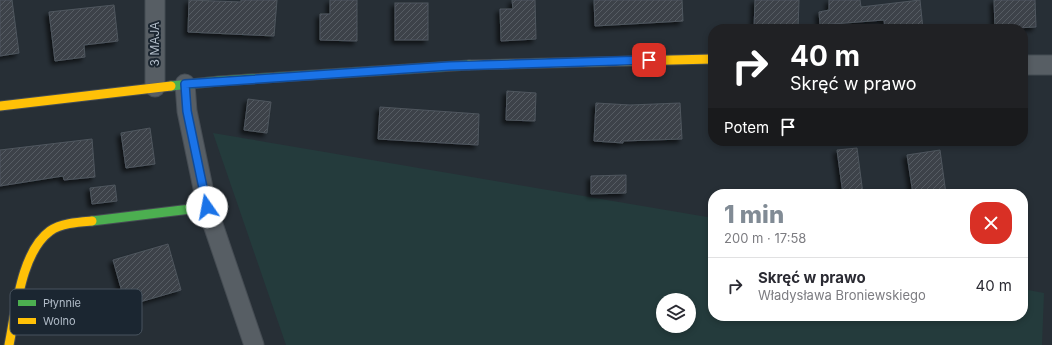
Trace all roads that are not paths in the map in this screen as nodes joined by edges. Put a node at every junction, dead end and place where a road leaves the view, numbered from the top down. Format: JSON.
{"nodes":[{"id":1,"x":155,"y":0,"type":"edge"},
{"id":2,"x":708,"y":60,"type":"edge"},
{"id":3,"x":1028,"y":65,"type":"edge"},
{"id":4,"x":1052,"y":65,"type":"edge"},
{"id":5,"x":185,"y":84,"type":"junction"},
{"id":6,"x":155,"y":87,"type":"junction"},
{"id":7,"x":0,"y":106,"type":"edge"},
{"id":8,"x":207,"y":207,"type":"junction"},
{"id":9,"x":21,"y":289,"type":"edge"},
{"id":10,"x":11,"y":335,"type":"edge"},
{"id":11,"x":9,"y":345,"type":"edge"},
{"id":12,"x":254,"y":345,"type":"edge"}],
"edges":[{"from":1,"to":6,"type":"street","name":"3 MAJA"},
{"from":2,"to":5,"type":"street"},
{"from":3,"to":4,"type":"street"},
{"from":5,"to":6,"type":"street"},
{"from":5,"to":8,"type":"street"},
{"from":6,"to":7,"type":"street"},
{"from":8,"to":9,"type":"street"},
{"from":8,"to":12,"type":"street"},
{"from":10,"to":11,"type":"street"}]}
